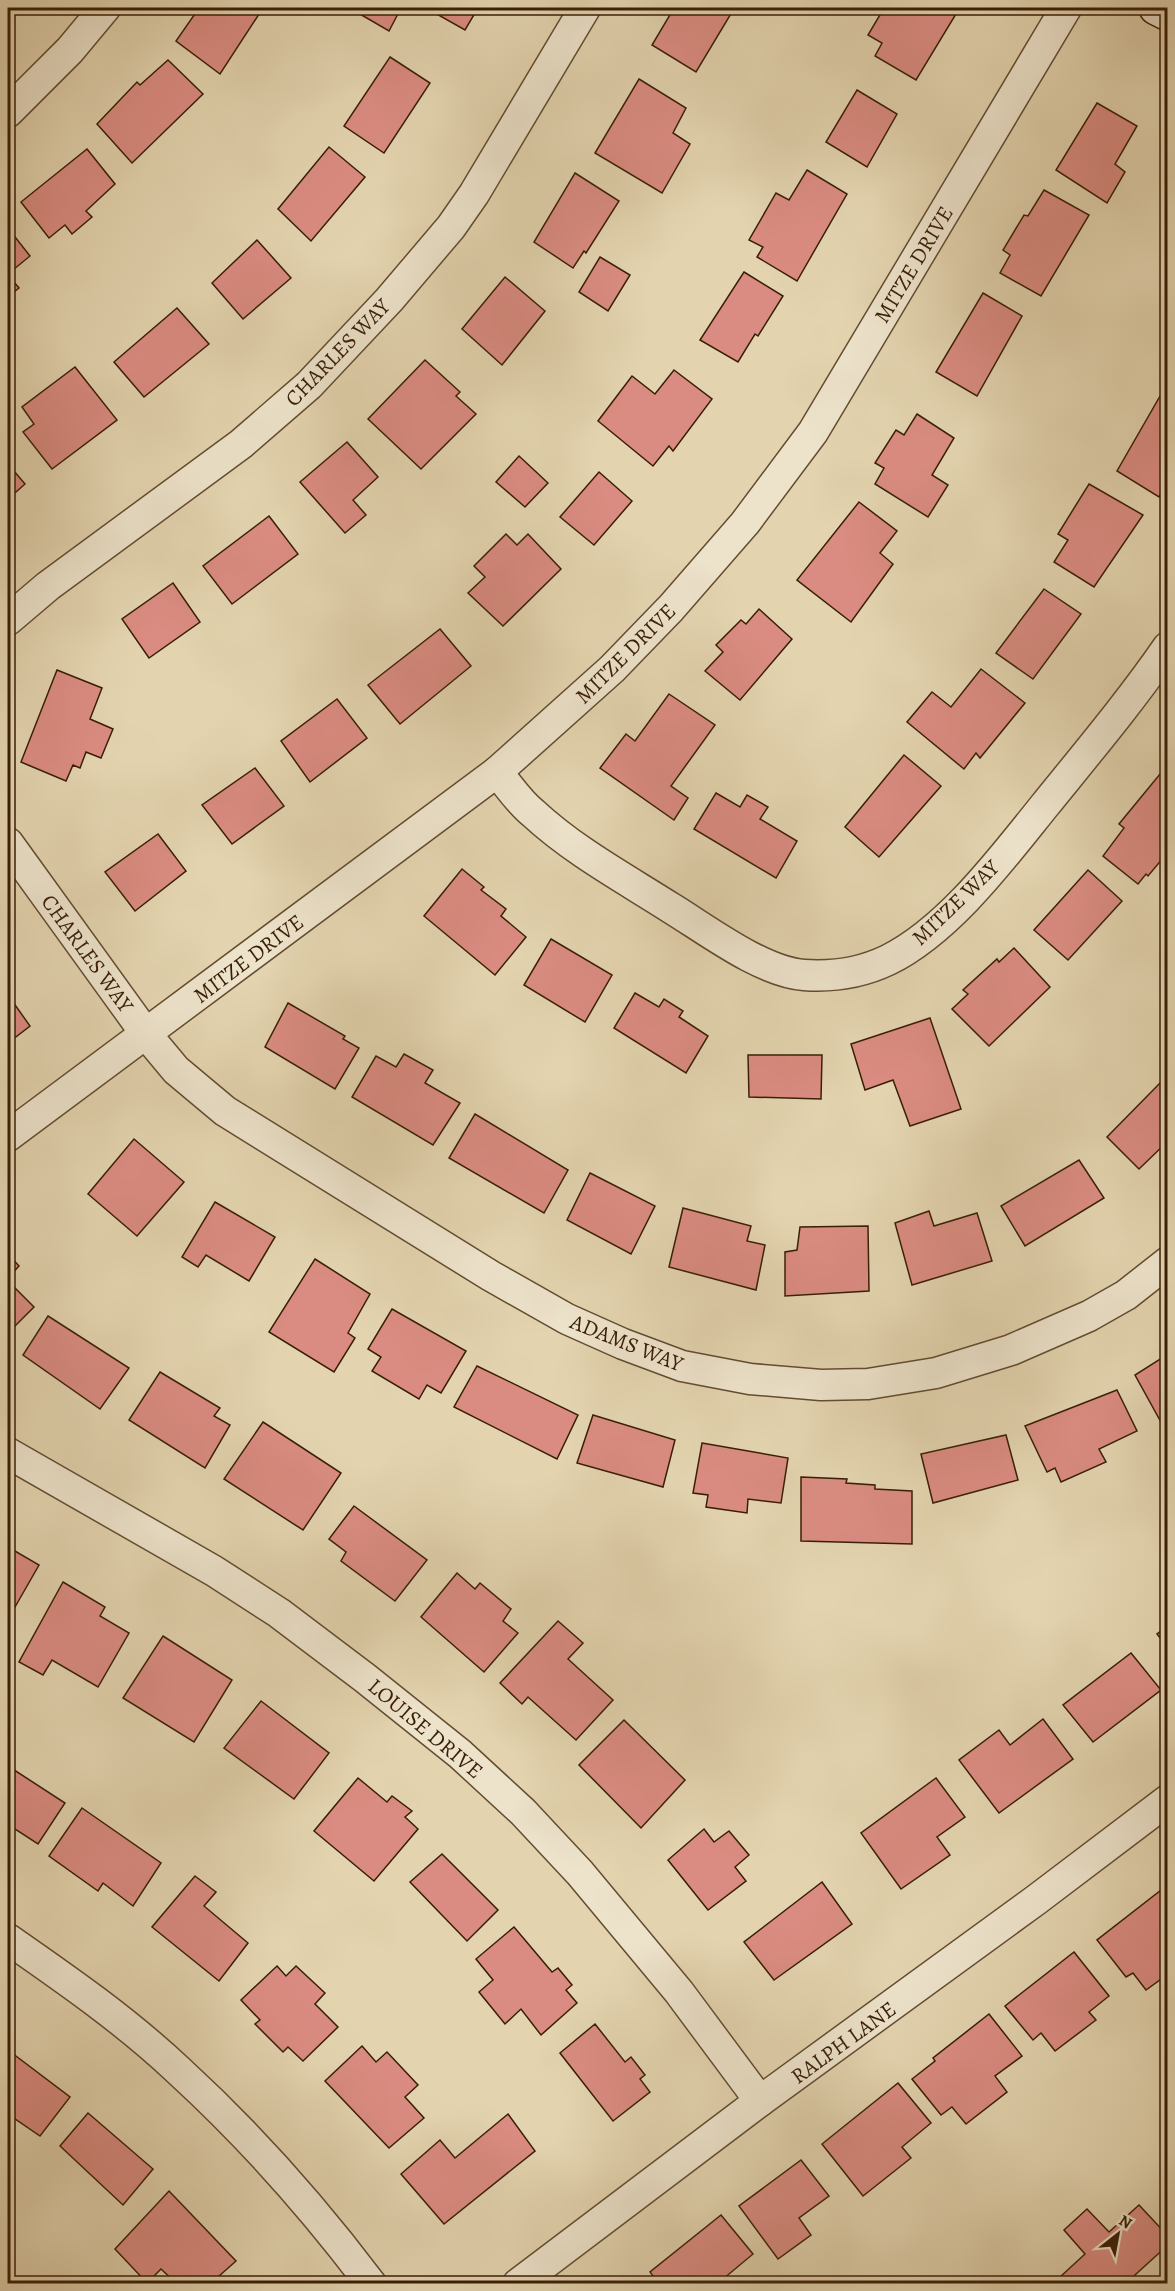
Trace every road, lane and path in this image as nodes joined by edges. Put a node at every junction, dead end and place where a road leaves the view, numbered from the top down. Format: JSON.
{"nodes":[{"id":1,"x":105,"y":8,"type":"edge"},
{"id":2,"x":585,"y":8,"type":"edge"},
{"id":3,"x":1066,"y":8,"type":"edge"},
{"id":4,"x":1156,"y":8,"type":"edge"},
{"id":5,"x":1167,"y":14,"type":"edge"},
{"id":6,"x":8,"y":112,"type":"edge"},
{"id":7,"x":8,"y":620,"type":"edge"},
{"id":8,"x":1167,"y":647,"type":"edge"},
{"id":9,"x":497,"y":772,"type":"junction"},
{"id":10,"x":8,"y":843,"type":"edge"},
{"id":11,"x":146,"y":1034,"type":"junction"},
{"id":12,"x":8,"y":1136,"type":"edge"},
{"id":13,"x":1167,"y":1262,"type":"edge"},
{"id":14,"x":8,"y":1453,"type":"edge"},
{"id":15,"x":1167,"y":1800,"type":"edge"},
{"id":16,"x":8,"y":1939,"type":"edge"},
{"id":17,"x":760,"y":2102,"type":"junction"},
{"id":18,"x":371,"y":2283,"type":"edge"},
{"id":19,"x":518,"y":2283,"type":"edge"}],
"edges":[{"from":1,"to":6,"type":"street"},
{"from":2,"to":7,"type":"street","name":"CHARLES WAY"},
{"from":3,"to":9,"type":"street","name":"MITZE DRIVE"},
{"from":4,"to":5,"type":"main road"},
{"from":8,"to":9,"type":"street","name":"MITZE WAY"},
{"from":9,"to":11,"type":"street","name":"MITZE DRIVE"},
{"from":10,"to":11,"type":"street","name":"CHARLES WAY"},
{"from":11,"to":12,"type":"street","name":"MITZE DRIVE"},
{"from":11,"to":13,"type":"street","name":"ADAMS WAY"},
{"from":14,"to":17,"type":"street","name":"LOUISE DRIVE"},
{"from":15,"to":17,"type":"street","name":"RALPH LANE"},
{"from":16,"to":18,"type":"street"},
{"from":17,"to":19,"type":"street","name":"RALPH LANE"}]}
